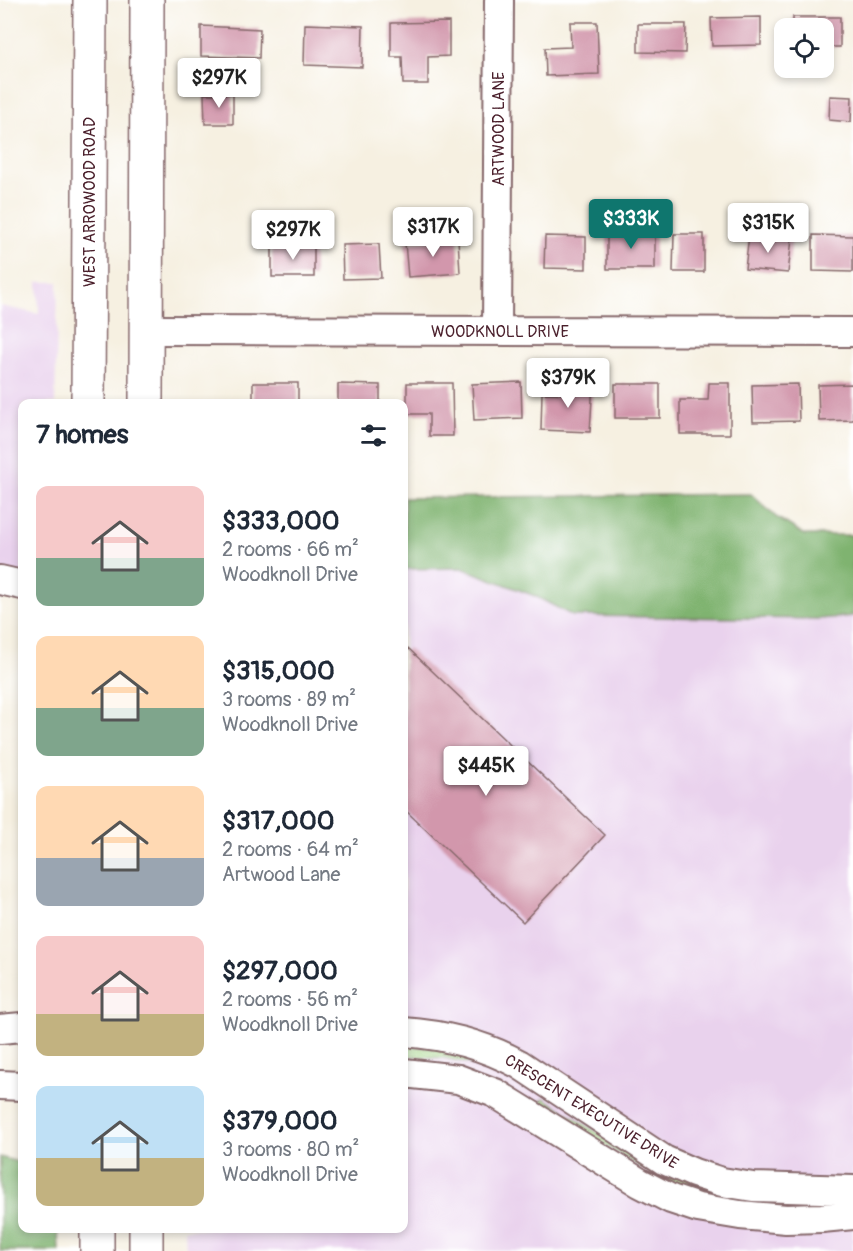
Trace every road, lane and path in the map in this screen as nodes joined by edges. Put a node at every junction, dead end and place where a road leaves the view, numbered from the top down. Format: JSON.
{"nodes":[{"id":1,"x":90,"y":0,"type":"edge"},
{"id":2,"x":147,"y":0,"type":"edge"},
{"id":3,"x":499,"y":0,"type":"edge"},
{"id":4,"x":88,"y":330,"type":"junction"},
{"id":5,"x":147,"y":330,"type":"junction"},
{"id":6,"x":496,"y":331,"type":"junction"},
{"id":7,"x":853,"y":332,"type":"edge"},
{"id":8,"x":88,"y":399,"type":"edge"},
{"id":9,"x":106,"y":399,"type":"edge"},
{"id":10,"x":146,"y":399,"type":"edge"},
{"id":11,"x":0,"y":580,"type":"edge"},
{"id":12,"x":18,"y":584,"type":"edge"},
{"id":13,"x":18,"y":1028,"type":"edge"},
{"id":14,"x":0,"y":1029,"type":"edge"},
{"id":15,"x":408,"y":1033,"type":"edge"},
{"id":16,"x":408,"y":1073,"type":"edge"},
{"id":17,"x":0,"y":1085,"type":"edge"},
{"id":18,"x":18,"y":1086,"type":"edge"},
{"id":19,"x":853,"y":1190,"type":"edge"},
{"id":20,"x":853,"y":1215,"type":"edge"},
{"id":21,"x":97,"y":1233,"type":"edge"},
{"id":22,"x":146,"y":1233,"type":"edge"},
{"id":23,"x":97,"y":1251,"type":"edge"},
{"id":24,"x":146,"y":1251,"type":"edge"}],
"edges":[{"from":1,"to":4,"type":"main road","name":"WEST ARROWOOD ROAD"},
{"from":2,"to":5,"type":"main road"},
{"from":3,"to":6,"type":"street","name":"ARTWOOD LANE"},
{"from":4,"to":8,"type":"main road","name":"WEST ARROWOOD ROAD"},
{"from":4,"to":9,"type":"main road"},
{"from":5,"to":6,"type":"street","name":"WOODKNOLL DRIVE"},
{"from":5,"to":10,"type":"main road"},
{"from":6,"to":7,"type":"street","name":"WOODKNOLL DRIVE"},
{"from":11,"to":12,"type":"street"},
{"from":13,"to":14,"type":"street"},
{"from":15,"to":19,"type":"street","name":"CRESCENT EXECUTIVE DRIVE"},
{"from":16,"to":20,"type":"street","name":"CRESCENT EXECUTIVE DRIVE"},
{"from":17,"to":18,"type":"street"},
{"from":21,"to":23,"type":"main road"},
{"from":22,"to":24,"type":"main road"}]}
